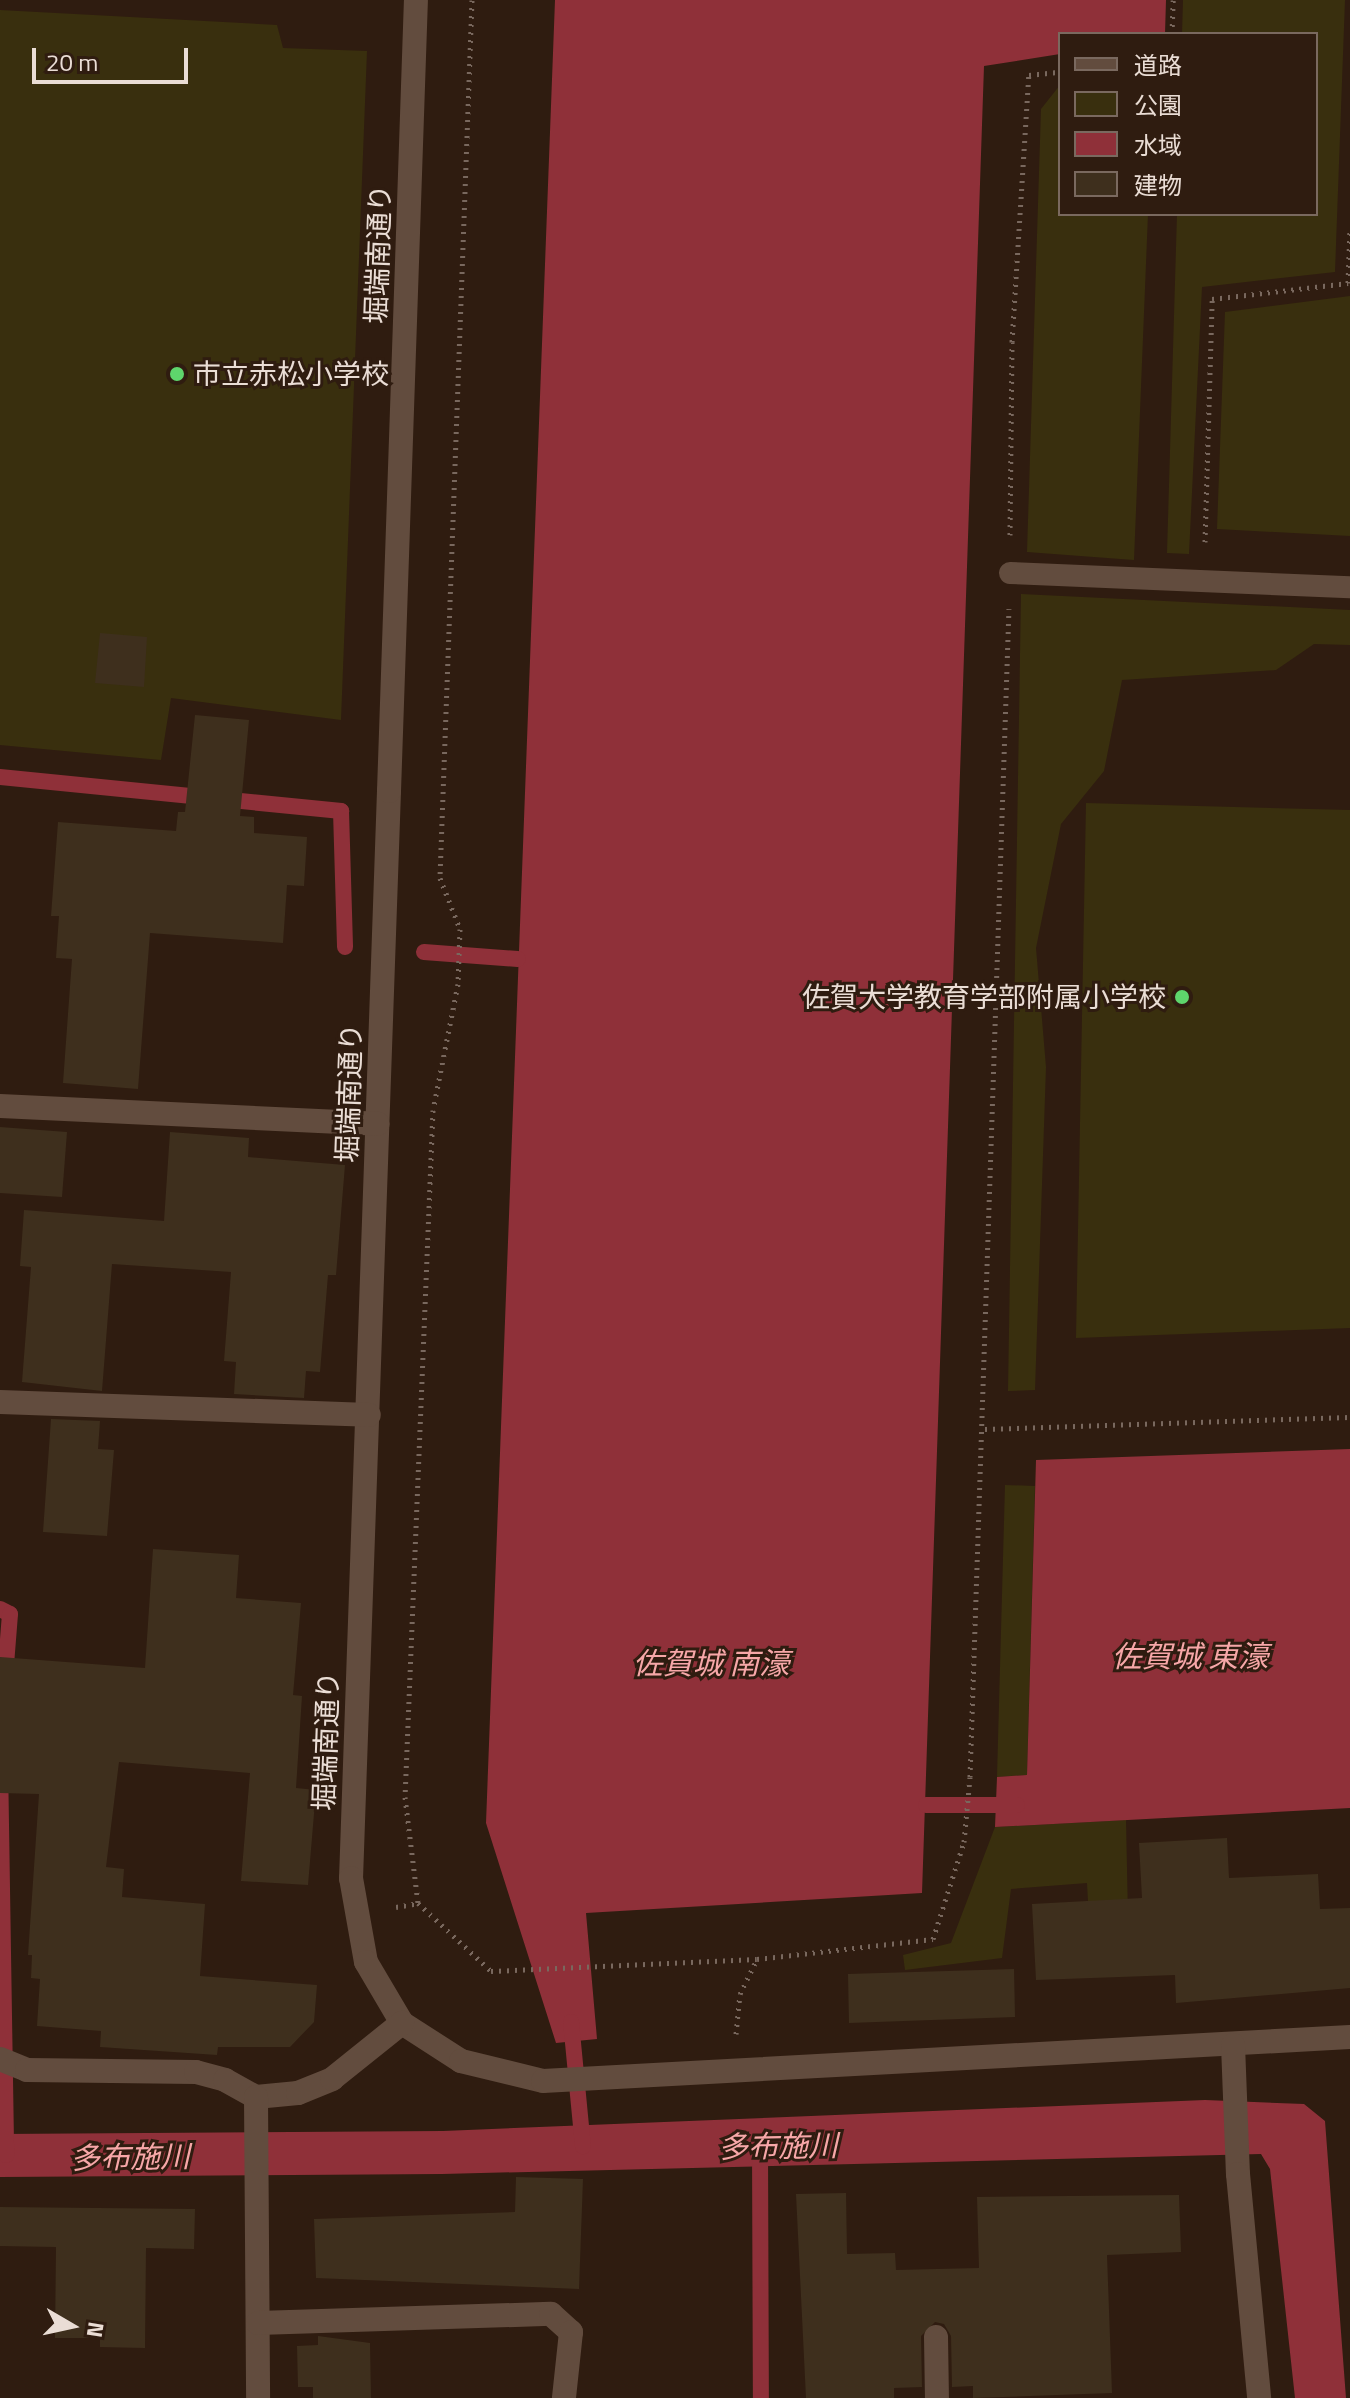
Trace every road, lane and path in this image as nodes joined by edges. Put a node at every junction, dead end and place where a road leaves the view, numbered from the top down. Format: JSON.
{"nodes":[{"id":1,"x":416,"y":0,"type":"edge"},
{"id":2,"x":472,"y":0,"type":"edge"},
{"id":3,"x":1173,"y":0,"type":"edge"},
{"id":4,"x":1172,"y":32,"type":"edge"},
{"id":5,"x":1058,"y":72,"type":"edge"},
{"id":6,"x":1350,"y":228,"type":"edge"},
{"id":7,"x":1219,"y":543,"type":"dead end"},
{"id":8,"x":1010,"y":573,"type":"junction"},
{"id":9,"x":1350,"y":587,"type":"edge"},
{"id":10,"x":0,"y":1106,"type":"edge"},
{"id":11,"x":378,"y":1124,"type":"junction"},
{"id":12,"x":0,"y":1402,"type":"edge"},
{"id":13,"x":369,"y":1415,"type":"junction"},
{"id":14,"x":1350,"y":1417,"type":"edge"},
{"id":15,"x":985,"y":1429,"type":"junction"},
{"id":16,"x":757,"y":1959,"type":"junction"},
{"id":17,"x":402,"y":2023,"type":"junction"},
{"id":18,"x":1350,"y":2037,"type":"edge"},
{"id":19,"x":735,"y":2040,"type":"dead end"},
{"id":20,"x":1233,"y":2045,"type":"junction"},
{"id":21,"x":0,"y":2059,"type":"edge"},
{"id":22,"x":256,"y":2097,"type":"junction"},
{"id":23,"x":258,"y":2323,"type":"junction"},
{"id":24,"x":936,"y":2337,"type":"dead end"},
{"id":25,"x":258,"y":2398,"type":"edge"},
{"id":26,"x":564,"y":2398,"type":"edge"},
{"id":27,"x":937,"y":2398,"type":"edge"},
{"id":28,"x":1259,"y":2398,"type":"edge"}],
"edges":[{"from":1,"to":11,"type":"street","name":"堀端南通り"},
{"from":2,"to":16,"type":"path"},
{"from":3,"to":4,"type":"path"},
{"from":5,"to":8,"type":"path"},
{"from":6,"to":7,"type":"path"},
{"from":8,"to":9,"type":"lane"},
{"from":8,"to":15,"type":"path"},
{"from":10,"to":11,"type":"street"},
{"from":11,"to":13,"type":"street","name":"堀端南通り"},
{"from":12,"to":13,"type":"street"},
{"from":13,"to":17,"type":"street","name":"堀端南通り"},
{"from":14,"to":15,"type":"path"},
{"from":15,"to":16,"type":"path"},
{"from":16,"to":19,"type":"path"},
{"from":17,"to":20,"type":"street","name":"堀端南通り"},
{"from":17,"to":22,"type":"street"},
{"from":18,"to":20,"type":"street","name":"堀端南通り"},
{"from":20,"to":28,"type":"street"},
{"from":21,"to":22,"type":"street"},
{"from":22,"to":23,"type":"street"},
{"from":23,"to":25,"type":"street"},
{"from":23,"to":26,"type":"street"},
{"from":24,"to":27,"type":"street"}]}
